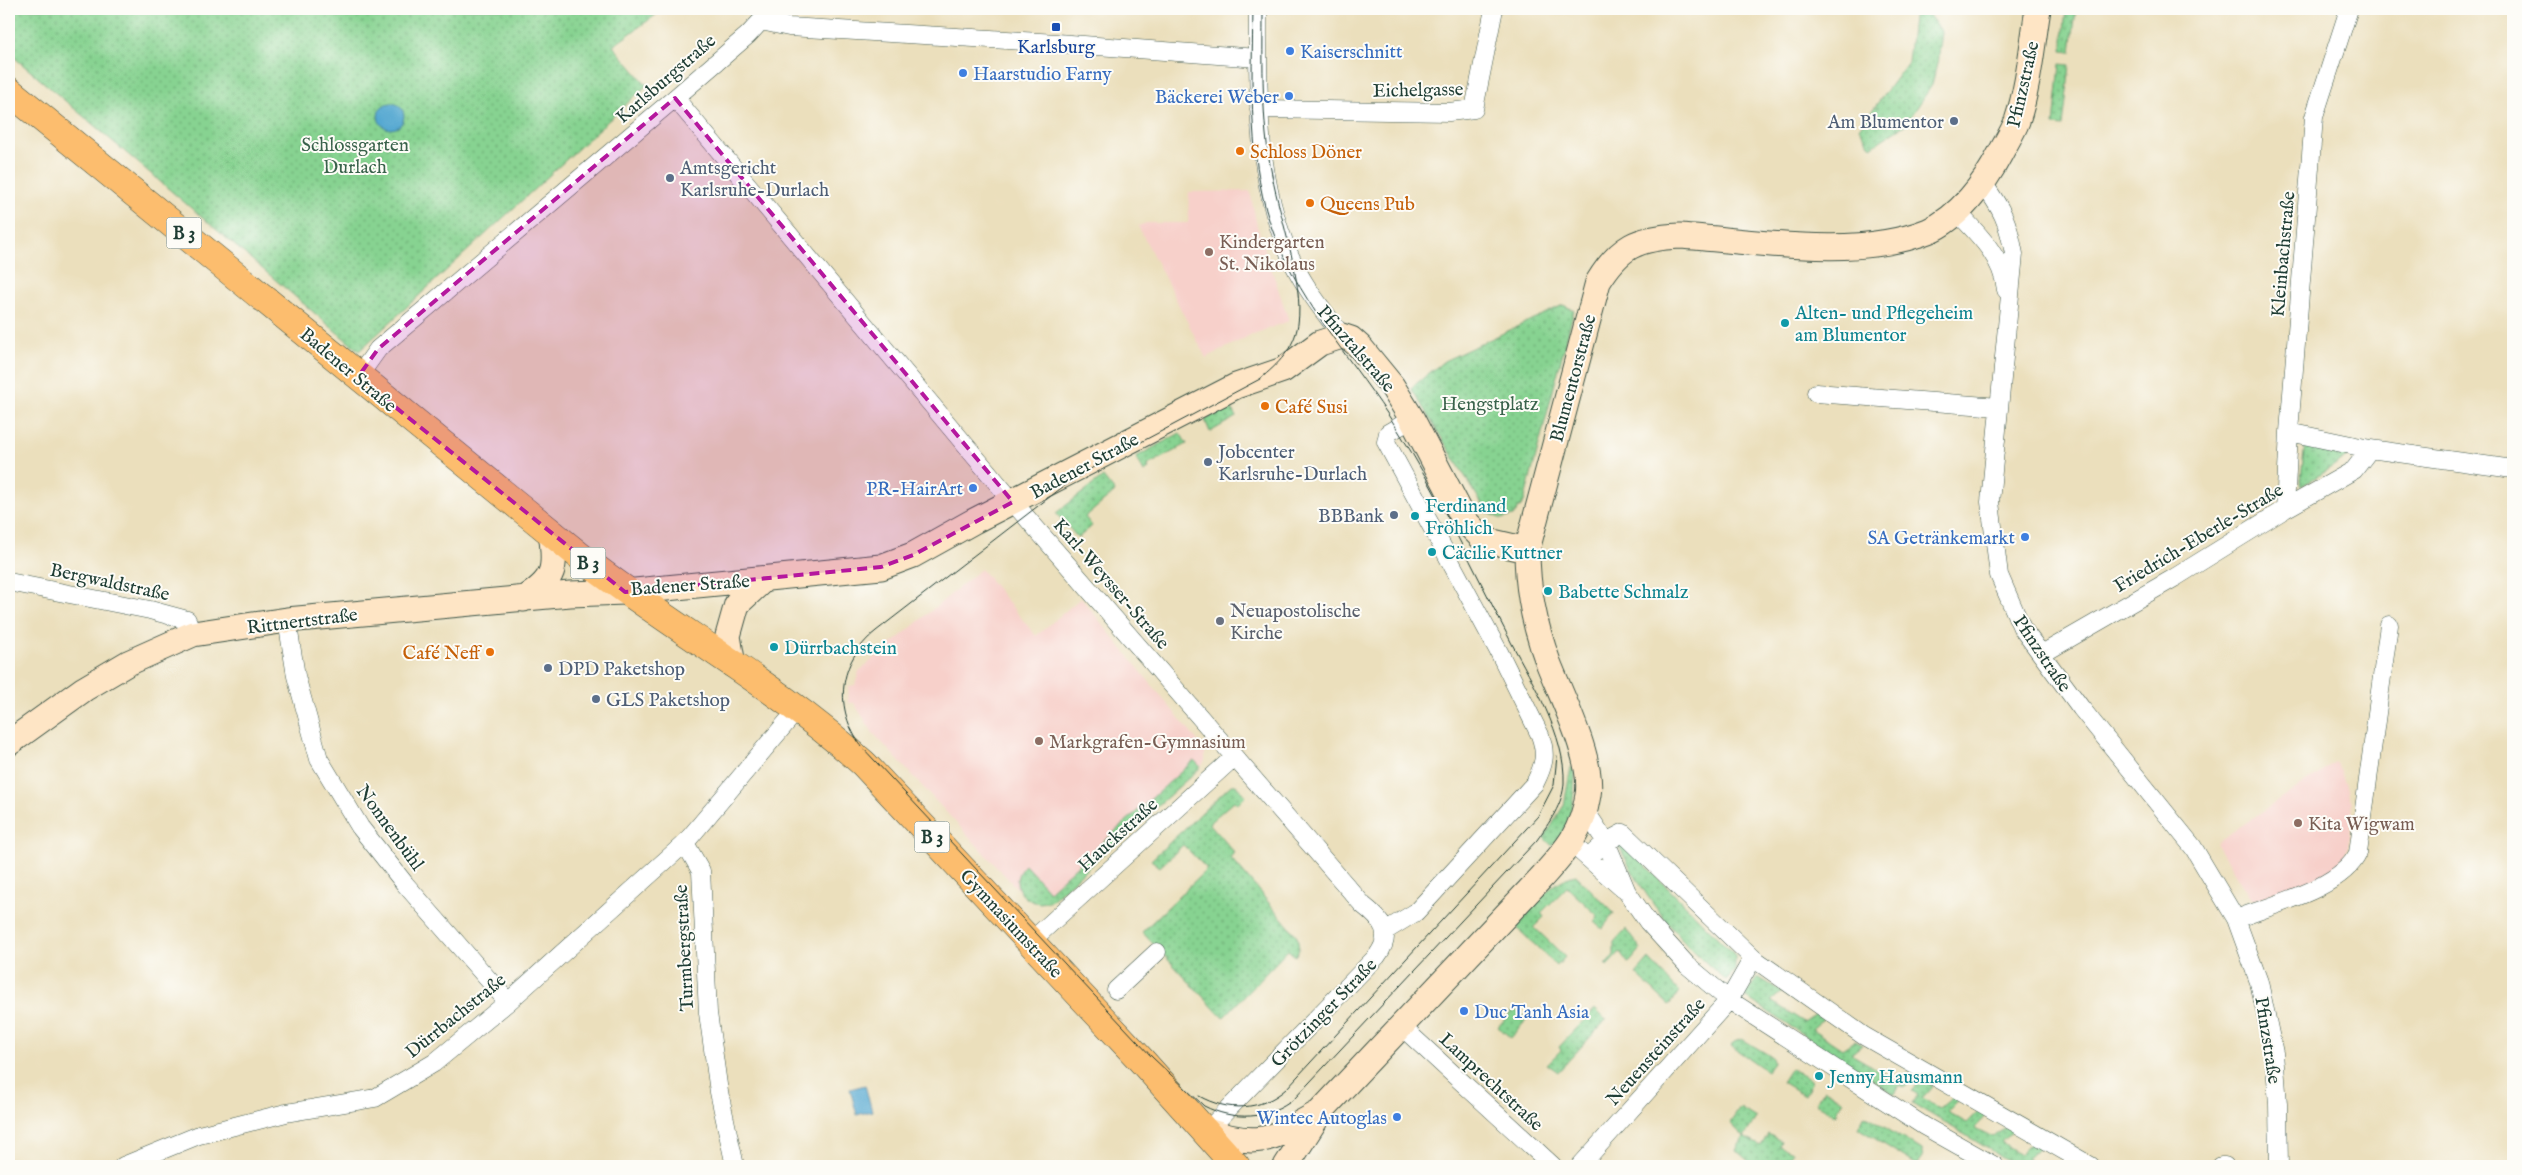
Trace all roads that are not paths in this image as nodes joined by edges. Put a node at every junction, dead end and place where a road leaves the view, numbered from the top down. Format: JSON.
{"nodes":[{"id":1,"x":1258,"y":9,"type":"edge"},
{"id":2,"x":1494,"y":9,"type":"edge"},
{"id":3,"x":2038,"y":9,"type":"edge"},
{"id":4,"x":2349,"y":9,"type":"edge"},
{"id":5,"x":761,"y":15,"type":"edge"},
{"id":6,"x":1258,"y":58,"type":"junction"},
{"id":7,"x":9,"y":91,"type":"edge"},
{"id":8,"x":675,"y":98,"type":"junction"},
{"id":9,"x":1259,"y":109,"type":"junction"},
{"id":10,"x":1982,"y":182,"type":"junction"},
{"id":11,"x":1956,"y":211,"type":"junction"},
{"id":12,"x":2008,"y":308,"type":"junction"},
{"id":13,"x":1342,"y":336,"type":"junction"},
{"id":14,"x":358,"y":377,"type":"junction"},
{"id":15,"x":1816,"y":392,"type":"dead end"},
{"id":16,"x":1999,"y":407,"type":"junction"},
{"id":17,"x":1412,"y":419,"type":"junction"},
{"id":18,"x":2289,"y":432,"type":"junction"},
{"id":19,"x":2370,"y":449,"type":"junction"},
{"id":20,"x":2513,"y":469,"type":"edge"},
{"id":21,"x":1013,"y":502,"type":"junction"},
{"id":22,"x":2285,"y":509,"type":"junction"},
{"id":23,"x":551,"y":532,"type":"junction"},
{"id":24,"x":1527,"y":550,"type":"junction"},
{"id":25,"x":764,"y":579,"type":"junction"},
{"id":26,"x":9,"y":582,"type":"edge"},
{"id":27,"x":626,"y":592,"type":"junction"},
{"id":28,"x":524,"y":599,"type":"junction"},
{"id":29,"x":287,"y":620,"type":"junction"},
{"id":30,"x":2389,"y":624,"type":"dead end"},
{"id":31,"x":193,"y":634,"type":"junction"},
{"id":32,"x":2042,"y":654,"type":"junction"},
{"id":33,"x":733,"y":665,"type":"junction"},
{"id":34,"x":797,"y":710,"type":"junction"},
{"id":35,"x":9,"y":743,"type":"edge"},
{"id":36,"x":1233,"y":758,"type":"junction"},
{"id":37,"x":1585,"y":810,"type":"junction"},
{"id":38,"x":1606,"y":842,"type":"junction"},
{"id":39,"x":685,"y":843,"type":"junction"},
{"id":40,"x":1580,"y":851,"type":"junction"},
{"id":41,"x":1627,"y":892,"type":"junction"},
{"id":42,"x":2236,"y":919,"type":"junction"},
{"id":43,"x":1385,"y":930,"type":"junction"},
{"id":44,"x":1030,"y":942,"type":"junction"},
{"id":45,"x":1157,"y":952,"type":"dead end"},
{"id":46,"x":1752,"y":958,"type":"junction"},
{"id":47,"x":1116,"y":990,"type":"dead end"},
{"id":48,"x":1729,"y":1000,"type":"junction"},
{"id":49,"x":508,"y":1002,"type":"junction"},
{"id":50,"x":1402,"y":1027,"type":"junction"},
{"id":51,"x":1321,"y":1112,"type":"junction"},
{"id":52,"x":1207,"y":1131,"type":"junction"},
{"id":53,"x":124,"y":1166,"type":"edge"},
{"id":54,"x":735,"y":1166,"type":"edge"},
{"id":55,"x":1236,"y":1166,"type":"edge"},
{"id":56,"x":1286,"y":1166,"type":"edge"},
{"id":57,"x":1553,"y":1166,"type":"edge"},
{"id":58,"x":1580,"y":1166,"type":"edge"},
{"id":59,"x":1995,"y":1166,"type":"edge"},
{"id":60,"x":2091,"y":1166,"type":"edge"},
{"id":61,"x":2221,"y":1166,"type":"edge"},
{"id":62,"x":2225,"y":1166,"type":"edge"},
{"id":63,"x":2278,"y":1166,"type":"edge"}],
"edges":[{"from":1,"to":6,"type":"street","name":"Pfinztalstraße"},
{"from":2,"to":9,"type":"street","name":"Eichelgasse"},
{"from":3,"to":10,"type":"main road","name":"Pfinzstraße"},
{"from":4,"to":18,"type":"street","name":"Kleinbachstraße"},
{"from":5,"to":6,"type":"street","name":"Karlsburgstraße"},
{"from":5,"to":8,"type":"street","name":"Karlsburgstraße"},
{"from":6,"to":9,"type":"street","name":"Pfinztalstraße"},
{"from":7,"to":14,"type":"main road","name":"Badener Straße","number":"B 3"},
{"from":8,"to":14,"type":"street","name":"Karlsburgstraße"},
{"from":8,"to":21,"type":"street","name":"Karl-Weysser-Straße"},
{"from":9,"to":13,"type":"street","name":"Pfinztalstraße"},
{"from":10,"to":11,"type":"main road","name":"Pfinzstraße"},
{"from":10,"to":12,"type":"street","name":"Pfinzstraße"},
{"from":11,"to":12,"type":"street","name":"Pfinzstraße"},
{"from":11,"to":24,"type":"main road","name":"Blumentorstraße"},
{"from":12,"to":16,"type":"street","name":"Pfinzstraße"},
{"from":13,"to":17,"type":"main road","name":"Pfinztalstraße"},
{"from":13,"to":21,"type":"main road","name":"Badener Straße"},
{"from":14,"to":23,"type":"main road","name":"Badener Straße","number":"B 3"},
{"from":15,"to":16,"type":"street"},
{"from":16,"to":32,"type":"street","name":"Pfinzstraße"},
{"from":17,"to":24,"type":"main road","name":"Pfinztalstraße"},
{"from":17,"to":43,"type":"street"},
{"from":18,"to":19,"type":"street"},
{"from":18,"to":22,"type":"street","name":"Kleinbachstraße"},
{"from":19,"to":20,"type":"street"},
{"from":19,"to":22,"type":"street","name":"Friedrich-Eberle-Straße"},
{"from":21,"to":25,"type":"main road","name":"Badener Straße"},
{"from":21,"to":36,"type":"street","name":"Karl-Weysser-Straße"},
{"from":22,"to":32,"type":"street","name":"Friedrich-Eberle-Straße"},
{"from":23,"to":27,"type":"main road","name":"Badener Straße","number":"B 3"},
{"from":23,"to":28,"type":"main road"},
{"from":24,"to":37,"type":"main road","name":"Blumentorstraße"},
{"from":25,"to":27,"type":"main road","name":"Badener Straße"},
{"from":25,"to":33,"type":"main road"},
{"from":26,"to":31,"type":"street","name":"Bergwaldstraße"},
{"from":27,"to":28,"type":"main road","name":"Rittnertstraße"},
{"from":27,"to":33,"type":"main road","name":"Gymnasiumstraße","number":"B 3"},
{"from":28,"to":29,"type":"main road","name":"Rittnertstraße"},
{"from":29,"to":31,"type":"main road","name":"Rittnertstraße"},
{"from":29,"to":49,"type":"street","name":"Nonnenbühl"},
{"from":30,"to":42,"type":"street"},
{"from":31,"to":35,"type":"main road","name":"Rittnertstraße"},
{"from":32,"to":42,"type":"street","name":"Pfinzstraße"},
{"from":33,"to":34,"type":"main road","name":"Gymnasiumstraße","number":"B 3"},
{"from":34,"to":39,"type":"street"},
{"from":34,"to":44,"type":"main road","name":"Gymnasiumstraße","number":"B 3"},
{"from":36,"to":43,"type":"street","name":"Karl-Weysser-Straße"},
{"from":36,"to":44,"type":"street","name":"Hauckstraße"},
{"from":37,"to":38,"type":"street"},
{"from":37,"to":40,"type":"main road","name":"Blumentorstraße"},
{"from":38,"to":40,"type":"street"},
{"from":38,"to":41,"type":"street"},
{"from":38,"to":46,"type":"street"},
{"from":39,"to":49,"type":"street","name":"Dürrbachstraße"},
{"from":39,"to":54,"type":"street","name":"Turmbergstraße"},
{"from":40,"to":41,"type":"street"},
{"from":40,"to":50,"type":"main road"},
{"from":41,"to":48,"type":"street"},
{"from":42,"to":63,"type":"street","name":"Pfinzstraße"},
{"from":43,"to":52,"type":"street","name":"Grötzinger Straße"},
{"from":44,"to":52,"type":"main road","name":"Gymnasiumstraße","number":"B 3"},
{"from":45,"to":47,"type":"street"},
{"from":46,"to":48,"type":"street","name":"Neuensteinstraße"},
{"from":46,"to":60,"type":"street"},
{"from":48,"to":58,"type":"street","name":"Neuensteinstraße"},
{"from":48,"to":59,"type":"street"},
{"from":49,"to":53,"type":"street","name":"Dürrbachstraße"},
{"from":50,"to":51,"type":"main road"},
{"from":50,"to":57,"type":"street","name":"Lamprechtstraße"},
{"from":51,"to":52,"type":"main road"},
{"from":51,"to":56,"type":"main road"},
{"from":52,"to":55,"type":"main road","name":"Gymnasiumstraße","number":"B 3"},
{"from":61,"to":62,"type":"street"}]}
